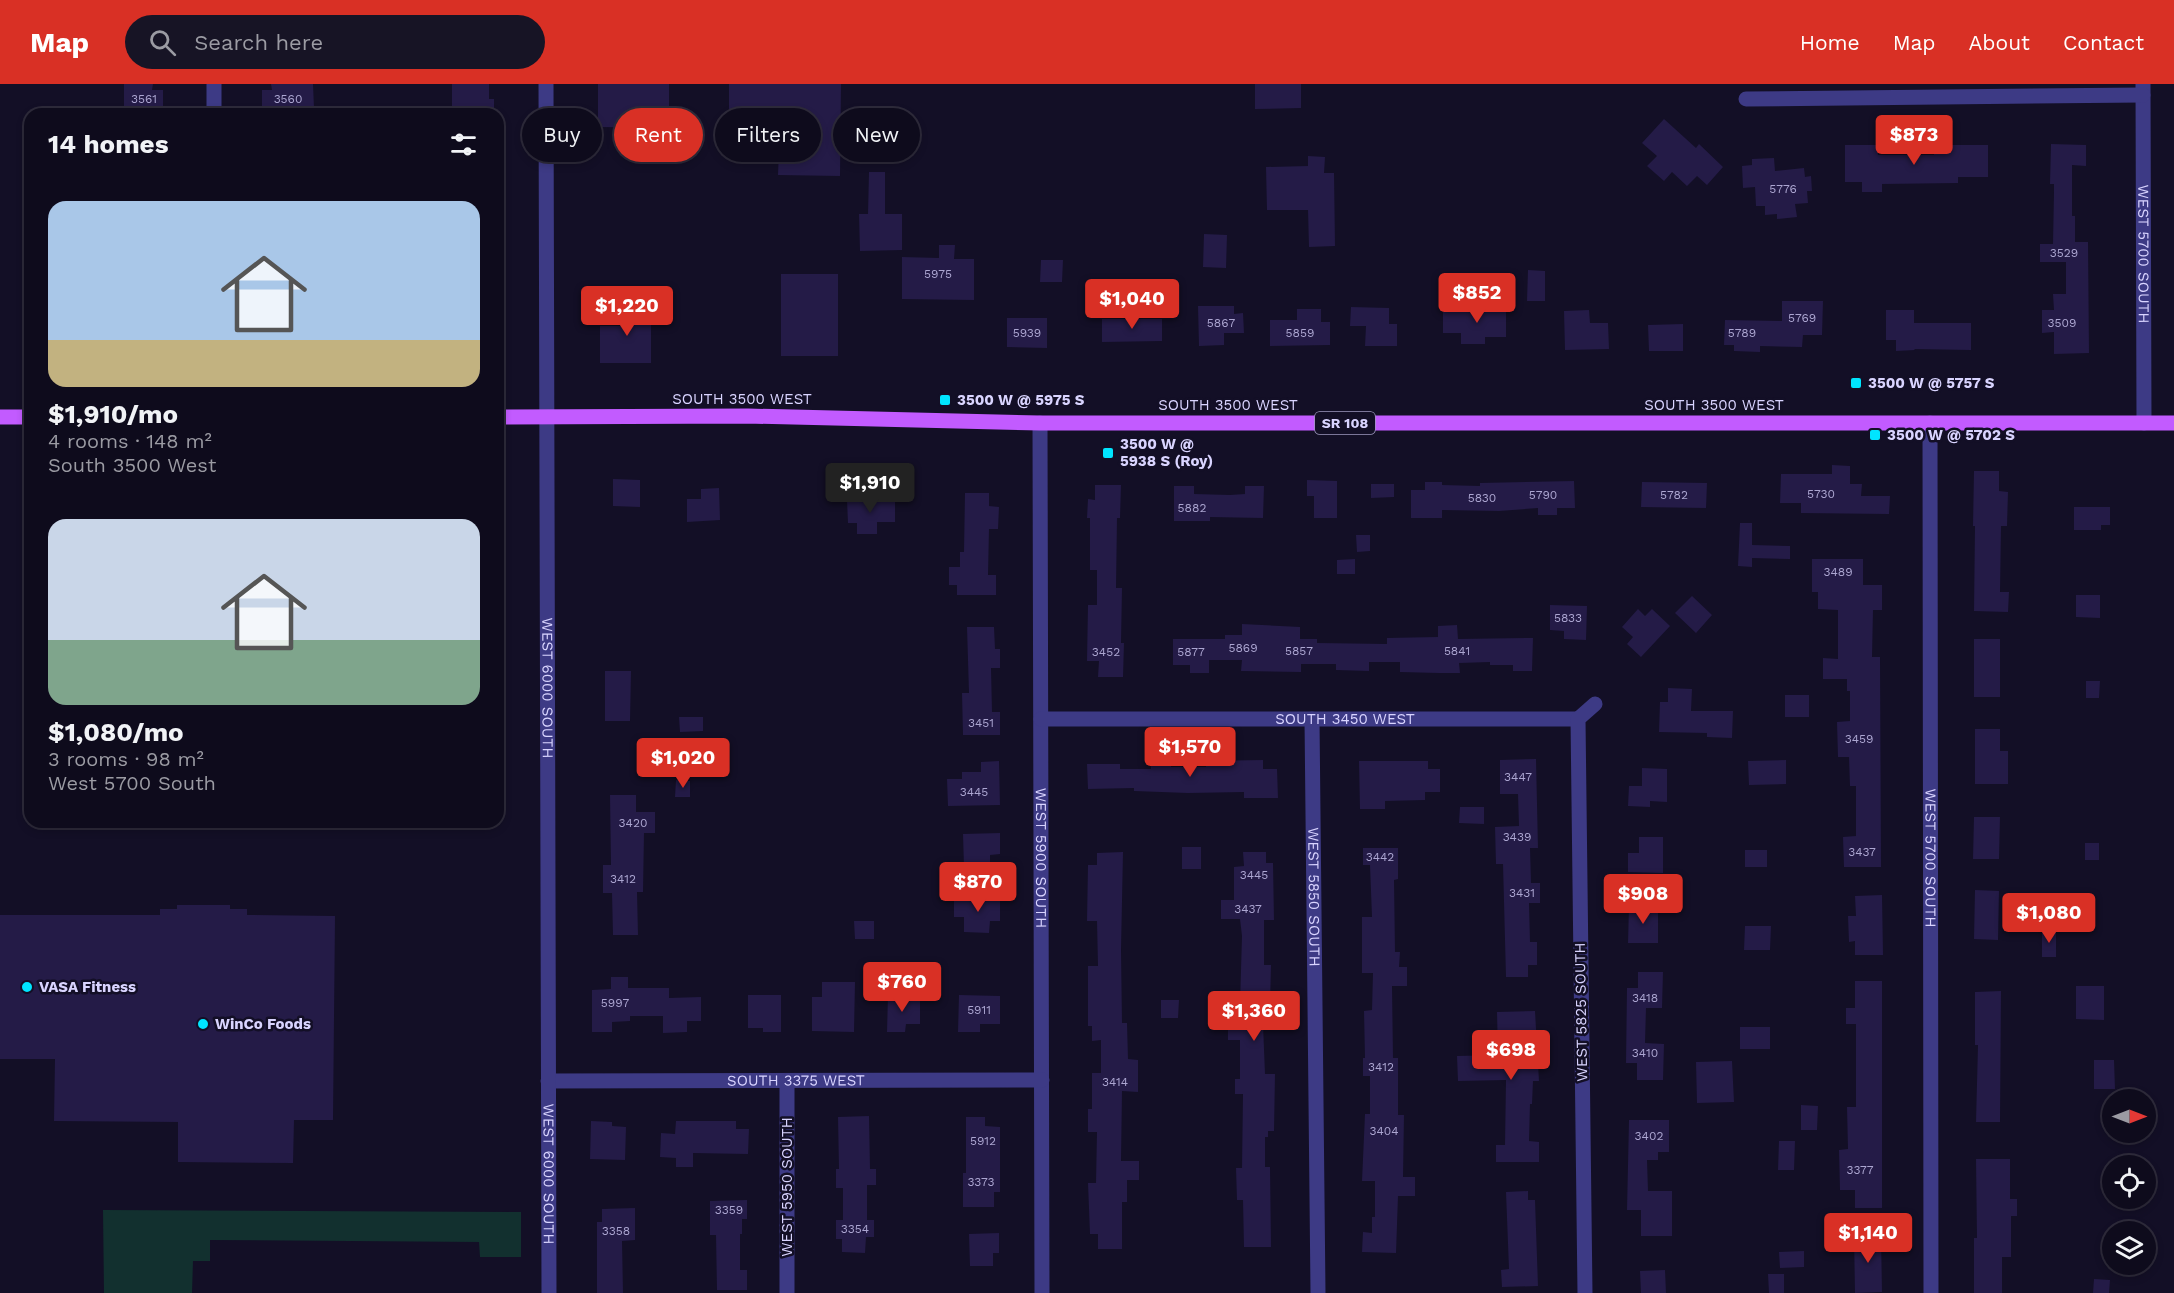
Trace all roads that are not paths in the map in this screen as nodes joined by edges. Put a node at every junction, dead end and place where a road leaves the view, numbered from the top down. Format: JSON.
{"nodes":[{"id":1,"x":214,"y":84,"type":"edge"},
{"id":2,"x":546,"y":84,"type":"edge"},
{"id":3,"x":2143,"y":90,"type":"edge"},
{"id":4,"x":1746,"y":99,"type":"dead end"},
{"id":5,"x":214,"y":108,"type":"edge"},
{"id":6,"x":0,"y":417,"type":"edge"},
{"id":7,"x":24,"y":417,"type":"edge"},
{"id":8,"x":504,"y":417,"type":"edge"},
{"id":9,"x":546,"y":417,"type":"junction"},
{"id":10,"x":1040,"y":423,"type":"junction"},
{"id":11,"x":1930,"y":423,"type":"junction"},
{"id":12,"x":2144,"y":423,"type":"junction"},
{"id":13,"x":2174,"y":423,"type":"edge"},
{"id":14,"x":1595,"y":704,"type":"dead end"},
{"id":15,"x":1041,"y":719,"type":"junction"},
{"id":16,"x":1312,"y":719,"type":"junction"},
{"id":17,"x":1578,"y":719,"type":"junction"},
{"id":18,"x":1042,"y":1080,"type":"junction"},
{"id":19,"x":548,"y":1081,"type":"junction"},
{"id":20,"x":788,"y":1081,"type":"junction"},
{"id":21,"x":549,"y":1293,"type":"edge"},
{"id":22,"x":788,"y":1293,"type":"edge"},
{"id":23,"x":1042,"y":1293,"type":"edge"},
{"id":24,"x":1318,"y":1293,"type":"edge"},
{"id":25,"x":1585,"y":1293,"type":"edge"},
{"id":26,"x":1931,"y":1293,"type":"edge"}],
"edges":[{"from":1,"to":5,"type":"street"},
{"from":2,"to":9,"type":"street","name":"WEST 6000 SOUTH"},
{"from":3,"to":4,"type":"street"},
{"from":3,"to":12,"type":"street","name":"WEST 5700 SOUTH"},
{"from":6,"to":7,"type":"main road"},
{"from":8,"to":9,"type":"main road","name":"SOUTH 3500 WEST","number":"SR 108"},
{"from":9,"to":10,"type":"main road","name":"SOUTH 3500 WEST","number":"SR 108"},
{"from":9,"to":19,"type":"street","name":"WEST 6000 SOUTH"},
{"from":10,"to":11,"type":"main road","name":"SOUTH 3500 WEST","number":"SR 108"},
{"from":10,"to":15,"type":"street","name":"WEST 5900 SOUTH"},
{"from":11,"to":12,"type":"main road","name":"SOUTH 3500 WEST","number":"SR 108"},
{"from":11,"to":26,"type":"street","name":"WEST 5700 SOUTH"},
{"from":12,"to":13,"type":"main road","name":"SOUTH 3500 WEST","number":"SR 108"},
{"from":14,"to":17,"type":"street"},
{"from":15,"to":16,"type":"street","name":"SOUTH 3450 WEST"},
{"from":15,"to":18,"type":"street","name":"WEST 5900 SOUTH"},
{"from":16,"to":17,"type":"street","name":"SOUTH 3450 WEST"},
{"from":16,"to":24,"type":"street","name":"WEST 5850 SOUTH"},
{"from":17,"to":25,"type":"street","name":"WEST 5825 SOUTH"},
{"from":18,"to":20,"type":"street","name":"SOUTH 3375 WEST"},
{"from":18,"to":23,"type":"street","name":"WEST 5900 SOUTH"},
{"from":19,"to":20,"type":"street","name":"SOUTH 3375 WEST"},
{"from":19,"to":21,"type":"street","name":"WEST 6000 SOUTH"},
{"from":20,"to":22,"type":"street","name":"WEST 5950 SOUTH"}]}
